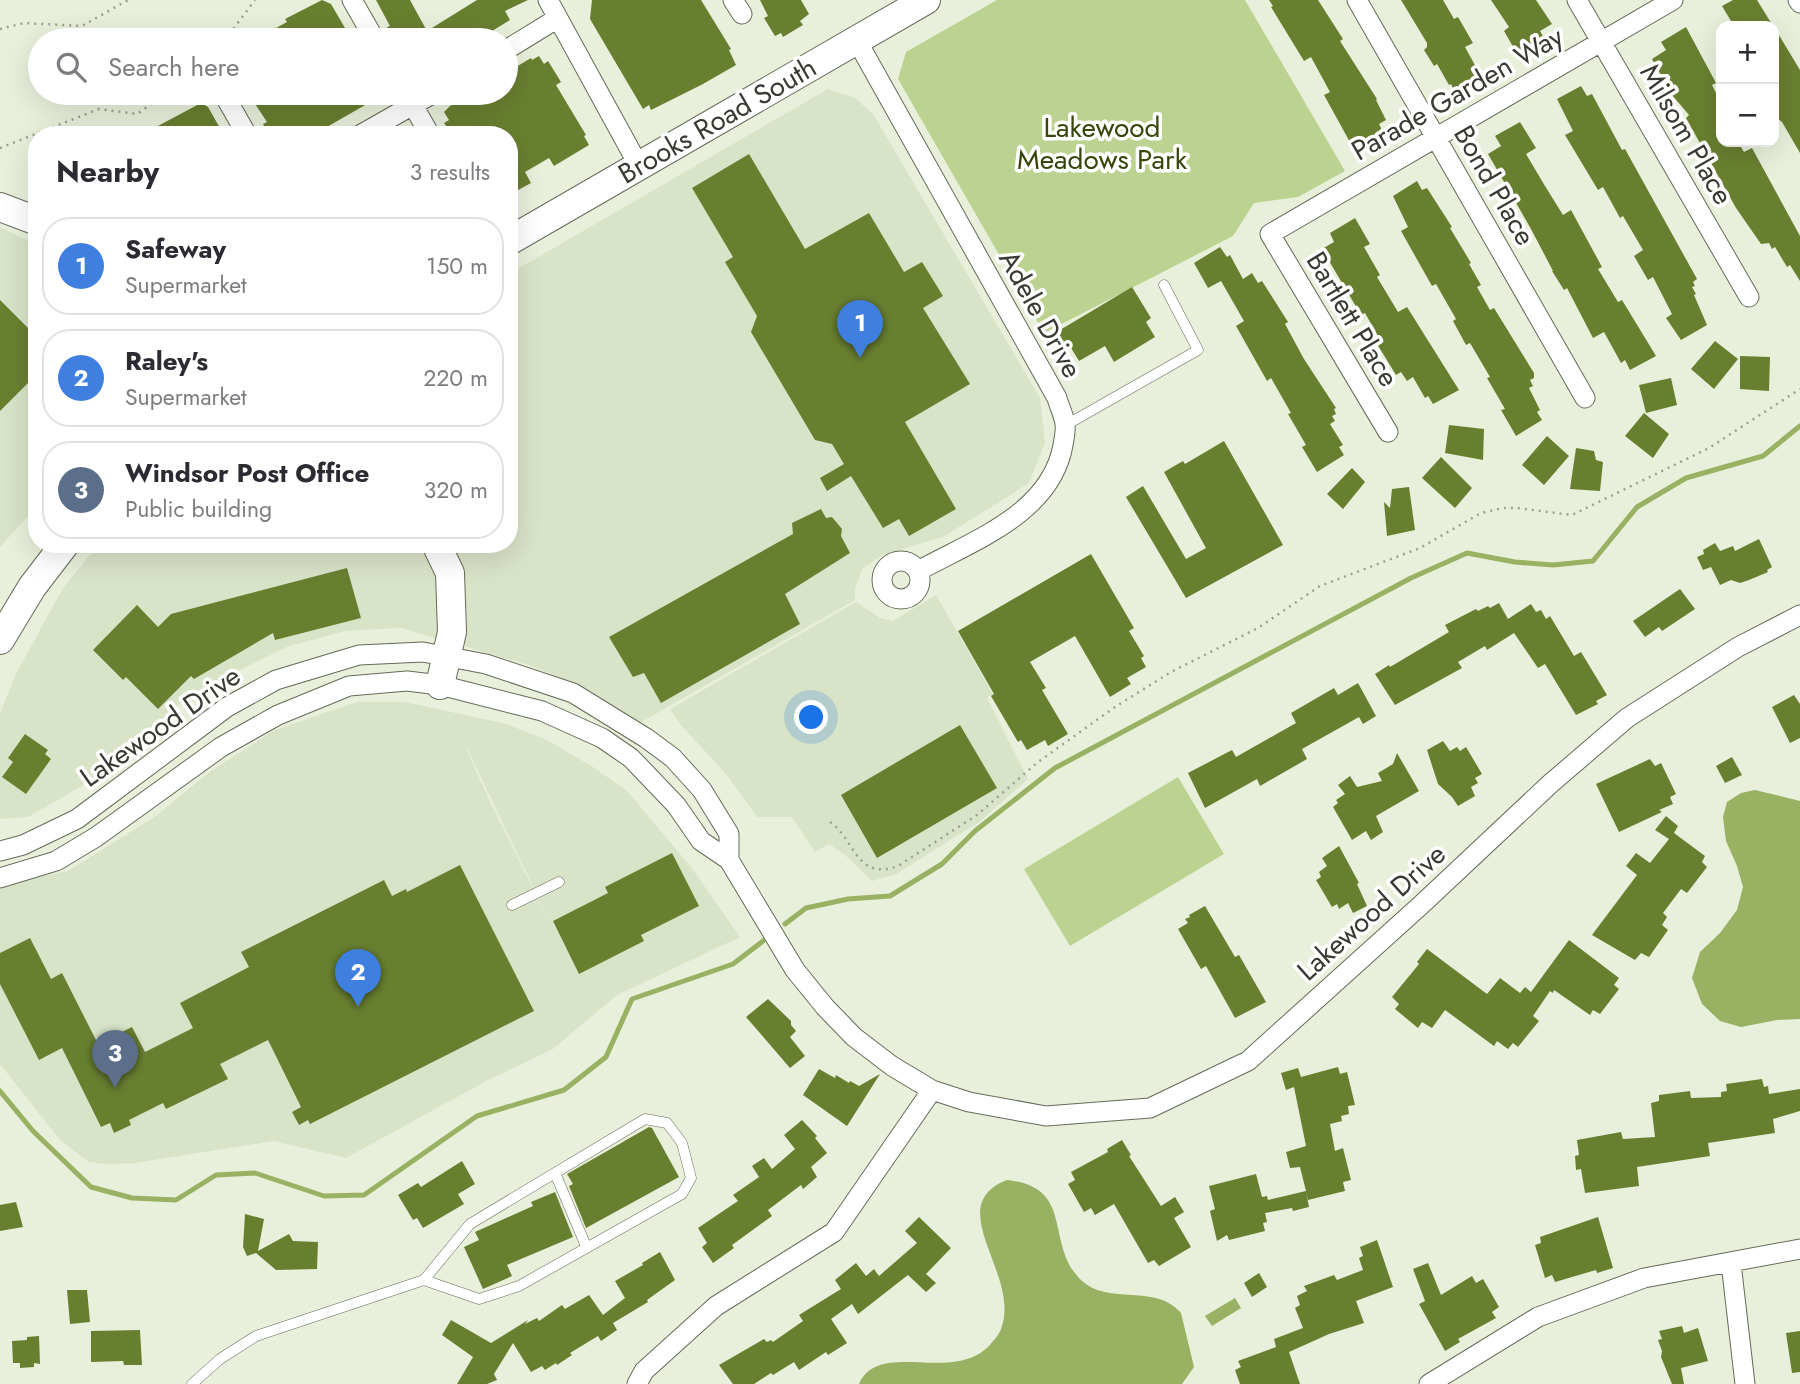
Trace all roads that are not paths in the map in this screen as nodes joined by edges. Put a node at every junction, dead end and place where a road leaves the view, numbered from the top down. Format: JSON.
{"nodes":[{"id":1,"x":352,"y":0,"type":"edge"},
{"id":2,"x":548,"y":0,"type":"edge"},
{"id":3,"x":926,"y":0,"type":"edge"},
{"id":4,"x":1357,"y":0,"type":"edge"},
{"id":5,"x":1577,"y":0,"type":"edge"},
{"id":6,"x":1672,"y":0,"type":"edge"},
{"id":7,"x":558,"y":18,"type":"junction"},
{"id":8,"x":368,"y":28,"type":"edge"},
{"id":9,"x":856,"y":39,"type":"junction"},
{"id":10,"x":1601,"y":41,"type":"junction"},
{"id":11,"x":518,"y":43,"type":"edge"},
{"id":12,"x":229,"y":105,"type":"edge"},
{"id":13,"x":401,"y":105,"type":"edge"},
{"id":14,"x":412,"y":105,"type":"edge"},
{"id":15,"x":242,"y":126,"type":"edge"},
{"id":16,"x":372,"y":126,"type":"edge"},
{"id":17,"x":425,"y":126,"type":"edge"},
{"id":18,"x":1436,"y":138,"type":"junction"},
{"id":19,"x":639,"y":166,"type":"junction"},
{"id":20,"x":0,"y":207,"type":"edge"},
{"id":21,"x":28,"y":217,"type":"edge"},
{"id":22,"x":1270,"y":234,"type":"joint"},
{"id":23,"x":518,"y":236,"type":"edge"},
{"id":24,"x":1164,"y":285,"type":"dead end"},
{"id":25,"x":1749,"y":297,"type":"dead end"},
{"id":26,"x":1585,"y":398,"type":"dead end"},
{"id":27,"x":1066,"y":425,"type":"junction"},
{"id":28,"x":1388,"y":432,"type":"dead end"},
{"id":29,"x":58,"y":553,"type":"edge"},
{"id":30,"x":440,"y":553,"type":"edge"},
{"id":31,"x":918,"y":571,"type":"dead end"},
{"id":32,"x":1800,"y":615,"type":"edge"},
{"id":33,"x":0,"y":640,"type":"edge"},
{"id":34,"x":446,"y":656,"type":"junction"},
{"id":35,"x":440,"y":685,"type":"junction"},
{"id":36,"x":0,"y":851,"type":"edge"},
{"id":37,"x":729,"y":860,"type":"junction"},
{"id":38,"x":0,"y":878,"type":"edge"},
{"id":39,"x":559,"y":882,"type":"dead end"},
{"id":40,"x":512,"y":905,"type":"dead end"},
{"id":41,"x":932,"y":1090,"type":"junction"},
{"id":42,"x":555,"y":1173,"type":"junction"},
{"id":43,"x":586,"y":1246,"type":"junction"},
{"id":44,"x":1800,"y":1249,"type":"edge"},
{"id":45,"x":1731,"y":1263,"type":"junction"},
{"id":46,"x":424,"y":1280,"type":"junction"},
{"id":47,"x":192,"y":1384,"type":"edge"},
{"id":48,"x":637,"y":1384,"type":"edge"},
{"id":49,"x":1429,"y":1384,"type":"edge"},
{"id":50,"x":1745,"y":1384,"type":"edge"}],
"edges":[{"from":1,"to":8,"type":"street"},
{"from":2,"to":7,"type":"street"},
{"from":3,"to":9,"type":"street","name":"Brooks Road South"},
{"from":4,"to":18,"type":"street","name":"Bond Place"},
{"from":5,"to":10,"type":"street","name":"Milsom Place"},
{"from":6,"to":10,"type":"street","name":"Parade Garden Way"},
{"from":7,"to":11,"type":"street"},
{"from":7,"to":19,"type":"street"},
{"from":9,"to":19,"type":"street","name":"Brooks Road South"},
{"from":9,"to":27,"type":"street","name":"Adele Drive"},
{"from":10,"to":18,"type":"street","name":"Parade Garden Way"},
{"from":10,"to":25,"type":"street","name":"Milsom Place"},
{"from":12,"to":15,"type":"street"},
{"from":13,"to":16,"type":"street"},
{"from":14,"to":17,"type":"street"},
{"from":18,"to":22,"type":"street","name":"Parade Garden Way"},
{"from":18,"to":26,"type":"street","name":"Bond Place"},
{"from":19,"to":23,"type":"street","name":"Brooks Road South"},
{"from":20,"to":21,"type":"street"},
{"from":22,"to":28,"type":"street","name":"Bartlett Place"},
{"from":24,"to":27,"type":"lane"},
{"from":27,"to":31,"type":"street"},
{"from":29,"to":33,"type":"street"},
{"from":30,"to":34,"type":"street"},
{"from":32,"to":41,"type":"street","name":"Lakewood Drive"},
{"from":34,"to":35,"type":"street"},
{"from":34,"to":36,"type":"street","name":"Lakewood Drive"},
{"from":34,"to":37,"type":"street","name":"Lakewood Drive"},
{"from":35,"to":37,"type":"street","name":"Lakewood Drive"},
{"from":35,"to":38,"type":"street","name":"Lakewood Drive"},
{"from":37,"to":41,"type":"street","name":"Lakewood Drive"},
{"from":39,"to":40,"type":"lane"},
{"from":41,"to":48,"type":"street"},
{"from":42,"to":43,"type":"lane"},
{"from":42,"to":43,"type":"lane"},
{"from":42,"to":46,"type":"lane"},
{"from":43,"to":46,"type":"lane"},
{"from":44,"to":45,"type":"street"},
{"from":45,"to":49,"type":"street"},
{"from":45,"to":50,"type":"street"},
{"from":46,"to":47,"type":"lane"}]}
